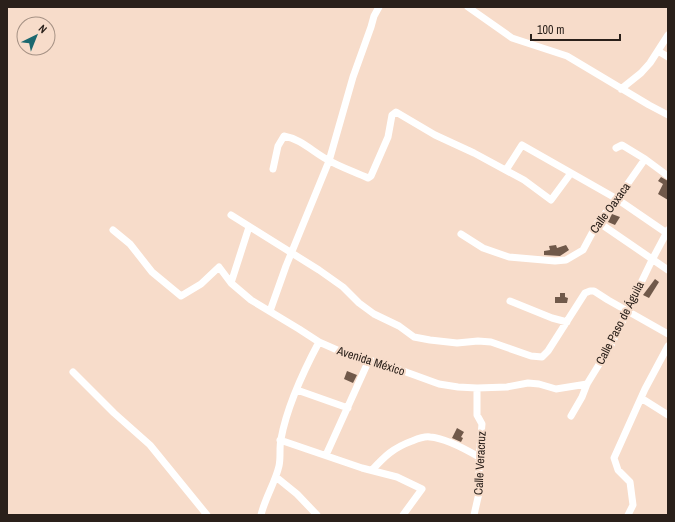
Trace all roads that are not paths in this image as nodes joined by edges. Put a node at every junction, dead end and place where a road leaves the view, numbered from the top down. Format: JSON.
{"nodes":[{"id":1,"x":379,"y":7,"type":"edge"},
{"id":2,"x":468,"y":7,"type":"edge"},
{"id":3,"x":668,"y":36,"type":"edge"},
{"id":4,"x":658,"y":51,"type":"junction"},
{"id":5,"x":668,"y":57,"type":"edge"},
{"id":6,"x":622,"y":89,"type":"junction"},
{"id":7,"x":668,"y":115,"type":"edge"},
{"id":8,"x":616,"y":148,"type":"dead end"},
{"id":9,"x":645,"y":159,"type":"junction"},
{"id":10,"x":329,"y":161,"type":"junction"},
{"id":11,"x":273,"y":169,"type":"dead end"},
{"id":12,"x":506,"y":170,"type":"junction"},
{"id":13,"x":571,"y":173,"type":"junction"},
{"id":14,"x":668,"y":176,"type":"edge"},
{"id":15,"x":617,"y":199,"type":"junction"},
{"id":16,"x":231,"y":215,"type":"dead end"},
{"id":17,"x":598,"y":222,"type":"junction"},
{"id":18,"x":249,"y":227,"type":"junction"},
{"id":19,"x":113,"y":230,"type":"dead end"},
{"id":20,"x":668,"y":232,"type":"edge"},
{"id":21,"x":461,"y":234,"type":"dead end"},
{"id":22,"x":291,"y":253,"type":"junction"},
{"id":23,"x":652,"y":260,"type":"junction"},
{"id":24,"x":668,"y":270,"type":"edge"},
{"id":25,"x":231,"y":283,"type":"junction"},
{"id":26,"x":510,"y":301,"type":"dead end"},
{"id":27,"x":627,"y":310,"type":"junction"},
{"id":28,"x":270,"y":311,"type":"junction"},
{"id":29,"x":567,"y":322,"type":"junction"},
{"id":30,"x":668,"y":334,"type":"edge"},
{"id":31,"x":319,"y":342,"type":"junction"},
{"id":32,"x":668,"y":346,"type":"edge"},
{"id":33,"x":369,"y":360,"type":"junction"},
{"id":34,"x":73,"y":372,"type":"dead end"},
{"id":35,"x":587,"y":384,"type":"junction"},
{"id":36,"x":477,"y":388,"type":"junction"},
{"id":37,"x":296,"y":390,"type":"junction"},
{"id":38,"x":641,"y":398,"type":"junction"},
{"id":39,"x":348,"y":408,"type":"junction"},
{"id":40,"x":668,"y":415,"type":"edge"},
{"id":41,"x":571,"y":416,"type":"dead end"},
{"id":42,"x":280,"y":440,"type":"junction"},
{"id":43,"x":326,"y":455,"type":"junction"},
{"id":44,"x":479,"y":457,"type":"junction"},
{"id":45,"x":372,"y":470,"type":"junction"},
{"id":46,"x":276,"y":477,"type":"junction"},
{"id":47,"x":207,"y":515,"type":"edge"},
{"id":48,"x":261,"y":515,"type":"edge"},
{"id":49,"x":317,"y":515,"type":"edge"},
{"id":50,"x":403,"y":515,"type":"edge"},
{"id":51,"x":474,"y":515,"type":"edge"},
{"id":52,"x":628,"y":515,"type":"edge"}],
"edges":[{"from":1,"to":10,"type":"street"},
{"from":2,"to":6,"type":"street"},
{"from":3,"to":4,"type":"street"},
{"from":4,"to":5,"type":"street"},
{"from":4,"to":6,"type":"street"},
{"from":6,"to":7,"type":"street"},
{"from":8,"to":9,"type":"street"},
{"from":9,"to":14,"type":"street"},
{"from":9,"to":15,"type":"street","name":"Calle Oaxaca"},
{"from":10,"to":11,"type":"street"},
{"from":10,"to":12,"type":"street"},
{"from":10,"to":22,"type":"street"},
{"from":12,"to":13,"type":"street"},
{"from":12,"to":13,"type":"street"},
{"from":13,"to":15,"type":"street"},
{"from":15,"to":17,"type":"street","name":"Calle Oaxaca"},
{"from":15,"to":20,"type":"street"},
{"from":16,"to":18,"type":"street"},
{"from":17,"to":21,"type":"street","name":"Calle Oaxaca"},
{"from":17,"to":23,"type":"street"},
{"from":18,"to":22,"type":"street"},
{"from":18,"to":25,"type":"street"},
{"from":19,"to":25,"type":"street","name":"Avenida México"},
{"from":20,"to":23,"type":"street","name":"Calle Paso de Águila"},
{"from":22,"to":28,"type":"street"},
{"from":22,"to":29,"type":"street"},
{"from":23,"to":24,"type":"street"},
{"from":23,"to":27,"type":"street","name":"Calle Paso de Águila"},
{"from":25,"to":28,"type":"street","name":"Avenida México"},
{"from":26,"to":29,"type":"street"},
{"from":27,"to":29,"type":"street"},
{"from":27,"to":30,"type":"street"},
{"from":27,"to":35,"type":"street","name":"Calle Paso de Águila"},
{"from":28,"to":31,"type":"street","name":"Avenida México"},
{"from":31,"to":33,"type":"street","name":"Avenida México"},
{"from":31,"to":37,"type":"street"},
{"from":32,"to":38,"type":"street"},
{"from":33,"to":36,"type":"street","name":"Avenida México"},
{"from":33,"to":39,"type":"street"},
{"from":34,"to":47,"type":"street"},
{"from":35,"to":36,"type":"street","name":"Avenida México"},
{"from":35,"to":41,"type":"street","name":"Calle Paso de Águila"},
{"from":36,"to":44,"type":"street","name":"Calle Veracruz"},
{"from":37,"to":39,"type":"street"},
{"from":37,"to":42,"type":"street"},
{"from":38,"to":40,"type":"street"},
{"from":38,"to":52,"type":"street"},
{"from":39,"to":43,"type":"street"},
{"from":42,"to":43,"type":"street"},
{"from":42,"to":46,"type":"street"},
{"from":43,"to":45,"type":"street"},
{"from":44,"to":45,"type":"street"},
{"from":44,"to":51,"type":"street","name":"Calle Veracruz"},
{"from":45,"to":50,"type":"street"},
{"from":46,"to":48,"type":"street"},
{"from":46,"to":49,"type":"street"}]}
